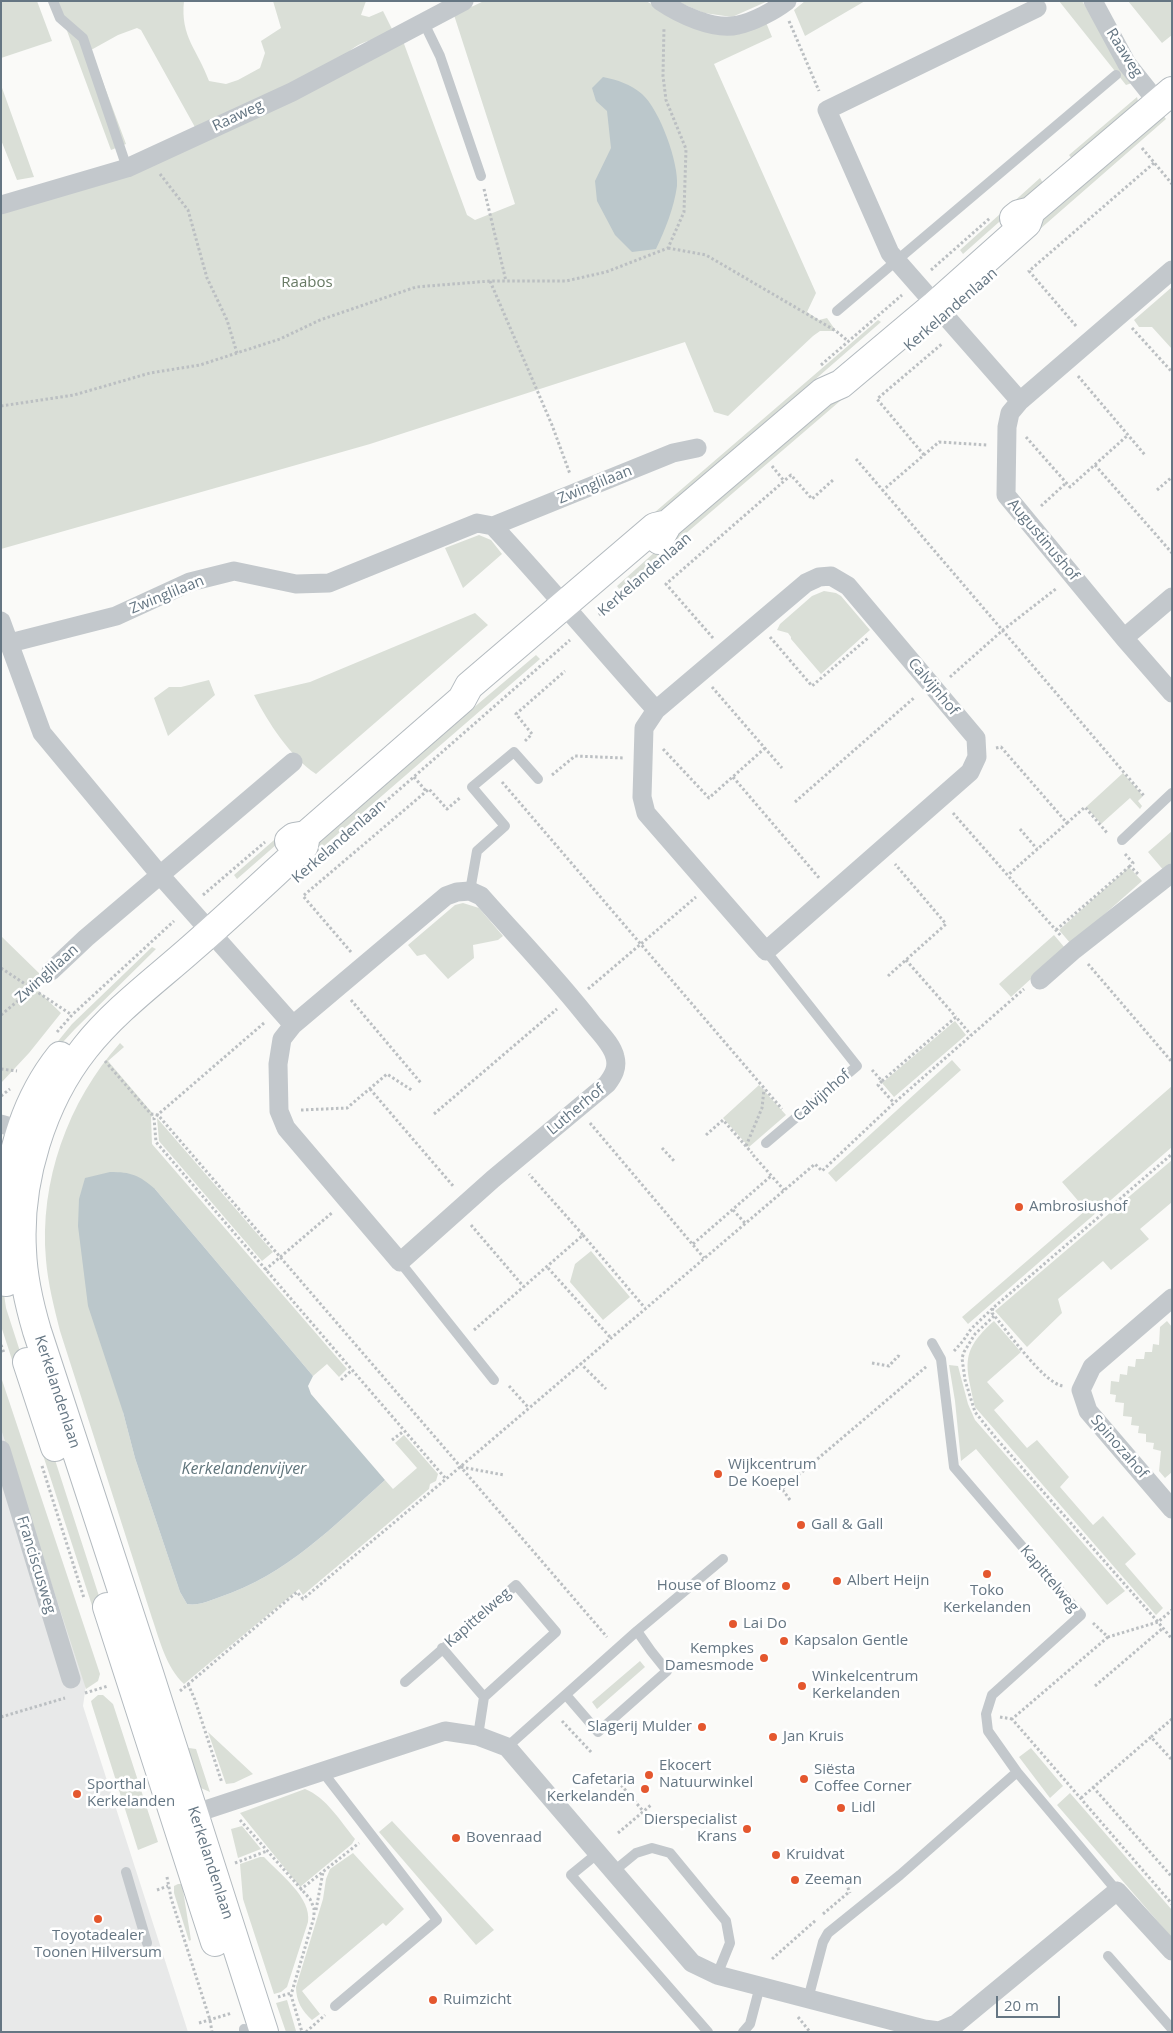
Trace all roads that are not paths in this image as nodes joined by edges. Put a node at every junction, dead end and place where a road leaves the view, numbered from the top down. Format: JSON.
{"nodes":[{"id":1,"x":53,"y":1,"type":"edge"},
{"id":2,"x":464,"y":1,"type":"edge"},
{"id":3,"x":1093,"y":1,"type":"edge"},
{"id":4,"x":662,"y":3,"type":"edge"},
{"id":5,"x":784,"y":3,"type":"edge"},
{"id":6,"x":1037,"y":8,"type":"dead end"},
{"id":7,"x":424,"y":23,"type":"junction"},
{"id":8,"x":1116,"y":75,"type":"dead end"},
{"id":9,"x":1165,"y":97,"type":"edge"},
{"id":10,"x":127,"y":168,"type":"junction"},
{"id":11,"x":482,"y":176,"type":"road end"},
{"id":12,"x":1,"y":205,"type":"edge"},
{"id":13,"x":897,"y":261,"type":"junction"},
{"id":14,"x":1172,"y":270,"type":"edge"},
{"id":15,"x":930,"y":299,"type":"junction"},
{"id":16,"x":837,"y":311,"type":"dead end"},
{"id":17,"x":1020,"y":401,"type":"junction"},
{"id":18,"x":697,"y":448,"type":"dead end"},
{"id":19,"x":493,"y":526,"type":"junction"},
{"id":20,"x":1172,"y":597,"type":"edge"},
{"id":21,"x":571,"y":615,"type":"junction"},
{"id":22,"x":1,"y":621,"type":"edge"},
{"id":23,"x":1124,"y":638,"type":"junction"},
{"id":24,"x":10,"y":643,"type":"junction"},
{"id":25,"x":1172,"y":693,"type":"edge"},
{"id":26,"x":656,"y":710,"type":"junction"},
{"id":27,"x":293,"y":762,"type":"dead end"},
{"id":28,"x":538,"y":779,"type":"road end"},
{"id":29,"x":1172,"y":794,"type":"edge"},
{"id":30,"x":1119,"y":842,"type":"road end"},
{"id":31,"x":1172,"y":873,"type":"edge"},
{"id":32,"x":160,"y":875,"type":"junction"},
{"id":33,"x":470,"y":891,"type":"junction"},
{"id":34,"x":204,"y":923,"type":"junction"},
{"id":35,"x":766,"y":951,"type":"junction"},
{"id":36,"x":51,"y":971,"type":"road end"},
{"id":37,"x":1040,"y":980,"type":"road end"},
{"id":38,"x":293,"y":1025,"type":"junction"},
{"id":39,"x":20,"y":1129,"type":"edge"},
{"id":40,"x":766,"y":1143,"type":"road end"},
{"id":41,"x":14,"y":1161,"type":"edge"},
{"id":42,"x":1,"y":1214,"type":"edge"},
{"id":43,"x":1,"y":1219,"type":"edge"},
{"id":44,"x":400,"y":1262,"type":"junction"},
{"id":45,"x":1172,"y":1298,"type":"edge"},
{"id":46,"x":932,"y":1343,"type":"dead end"},
{"id":47,"x":494,"y":1380,"type":"road end"},
{"id":48,"x":1,"y":1450,"type":"edge"},
{"id":49,"x":1172,"y":1509,"type":"edge"},
{"id":50,"x":723,"y":1559,"type":"dead end"},
{"id":51,"x":637,"y":1631,"type":"junction"},
{"id":52,"x":442,"y":1648,"type":"junction"},
{"id":53,"x":71,"y":1679,"type":"dead end"},
{"id":54,"x":405,"y":1682,"type":"dead end"},
{"id":55,"x":566,"y":1695,"type":"junction"},
{"id":56,"x":484,"y":1697,"type":"junction"},
{"id":57,"x":478,"y":1736,"type":"junction"},
{"id":58,"x":507,"y":1747,"type":"junction"},
{"id":59,"x":322,"y":1771,"type":"junction"},
{"id":60,"x":1017,"y":1772,"type":"junction"},
{"id":61,"x":185,"y":1817,"type":"junction"},
{"id":62,"x":598,"y":1853,"type":"junction"},
{"id":63,"x":614,"y":1871,"type":"junction"},
{"id":64,"x":126,"y":1872,"type":"dead end"},
{"id":65,"x":1117,"y":1890,"type":"junction"},
{"id":66,"x":147,"y":1943,"type":"dead end"},
{"id":67,"x":1172,"y":1951,"type":"edge"},
{"id":68,"x":1108,"y":1956,"type":"dead end"},
{"id":69,"x":717,"y":1975,"type":"junction"},
{"id":70,"x":760,"y":1986,"type":"junction"},
{"id":71,"x":808,"y":1999,"type":"junction"},
{"id":72,"x":335,"y":2006,"type":"road end"},
{"id":73,"x":1172,"y":2029,"type":"edge"},
{"id":74,"x":249,"y":2031,"type":"edge"},
{"id":75,"x":708,"y":2032,"type":"edge"},
{"id":76,"x":743,"y":2032,"type":"edge"}],
"edges":[{"from":1,"to":10,"type":"lane"},
{"from":2,"to":7,"type":"street","name":"Raaweg"},
{"from":3,"to":9,"type":"street","name":"Raaweg"},
{"from":4,"to":5,"type":"street"},
{"from":6,"to":13,"type":"street","name":"Kerkelandenlaan"},
{"from":7,"to":10,"type":"street","name":"Raaweg"},
{"from":7,"to":11,"type":"lane"},
{"from":8,"to":13,"type":"lane"},
{"from":9,"to":15,"type":"street","name":"Kerkelandenlaan"},
{"from":10,"to":12,"type":"street","name":"Raaweg"},
{"from":13,"to":15,"type":"street","name":"Kerkelandenlaan"},
{"from":13,"to":16,"type":"lane"},
{"from":14,"to":17,"type":"street","name":"Augustinushof"},
{"from":15,"to":17,"type":"street"},
{"from":15,"to":21,"type":"street","name":"Kerkelandenlaan"},
{"from":17,"to":23,"type":"street","name":"Augustinushof"},
{"from":18,"to":19,"type":"street","name":"Zwinglilaan"},
{"from":19,"to":21,"type":"street"},
{"from":19,"to":24,"type":"street","name":"Zwinglilaan"},
{"from":20,"to":23,"type":"street"},
{"from":21,"to":26,"type":"street"},
{"from":21,"to":34,"type":"street","name":"Kerkelandenlaan"},
{"from":22,"to":24,"type":"street"},
{"from":23,"to":25,"type":"street","name":"Augustinushof"},
{"from":24,"to":32,"type":"street"},
{"from":26,"to":35,"type":"street","name":"Calvijnhof"},
{"from":26,"to":35,"type":"street","name":"Calvijnhof"},
{"from":27,"to":32,"type":"street","name":"Zwinglilaan"},
{"from":28,"to":33,"type":"lane"},
{"from":29,"to":30,"type":"lane"},
{"from":31,"to":37,"type":"street"},
{"from":32,"to":34,"type":"street"},
{"from":32,"to":36,"type":"street","name":"Zwinglilaan"},
{"from":33,"to":38,"type":"street"},
{"from":33,"to":44,"type":"street","name":"Lutherhof"},
{"from":34,"to":38,"type":"street"},
{"from":34,"to":39,"type":"street","name":"Kerkelandenlaan"},
{"from":35,"to":40,"type":"lane","name":"Calvijnhof"},
{"from":38,"to":44,"type":"street"},
{"from":39,"to":41,"type":"street","name":"Kerkelandenlaan"},
{"from":41,"to":42,"type":"street","name":"Kerkelandenlaan"},
{"from":41,"to":61,"type":"street","name":"Kerkelandenlaan"},
{"from":43,"to":61,"type":"street","name":"Kerkelandenlaan"},
{"from":44,"to":47,"type":"lane"},
{"from":45,"to":49,"type":"street","name":"Spinozahof"},
{"from":46,"to":60,"type":"lane","name":"Kapittelweg"},
{"from":48,"to":53,"type":"street","name":"Franciscusweg"},
{"from":50,"to":51,"type":"lane"},
{"from":51,"to":55,"type":"lane"},
{"from":51,"to":55,"type":"lane"},
{"from":52,"to":54,"type":"lane","name":"Kapittelweg"},
{"from":52,"to":56,"type":"lane"},
{"from":52,"to":56,"type":"lane","name":"Kapittelweg"},
{"from":55,"to":58,"type":"lane"},
{"from":56,"to":57,"type":"lane"},
{"from":57,"to":58,"type":"street"},
{"from":57,"to":59,"type":"street"},
{"from":58,"to":62,"type":"street"},
{"from":59,"to":61,"type":"street"},
{"from":59,"to":72,"type":"lane"},
{"from":60,"to":65,"type":"lane","name":"Kapittelweg"},
{"from":60,"to":71,"type":"lane"},
{"from":61,"to":74,"type":"street","name":"Kerkelandenlaan"},
{"from":62,"to":63,"type":"street"},
{"from":62,"to":75,"type":"lane"},
{"from":63,"to":69,"type":"street"},
{"from":63,"to":69,"type":"lane"},
{"from":64,"to":66,"type":"lane"},
{"from":65,"to":67,"type":"street","name":"Kapittelweg"},
{"from":65,"to":71,"type":"street"},
{"from":68,"to":73,"type":"lane"},
{"from":69,"to":70,"type":"street"},
{"from":70,"to":71,"type":"street"},
{"from":70,"to":76,"type":"lane"}]}
